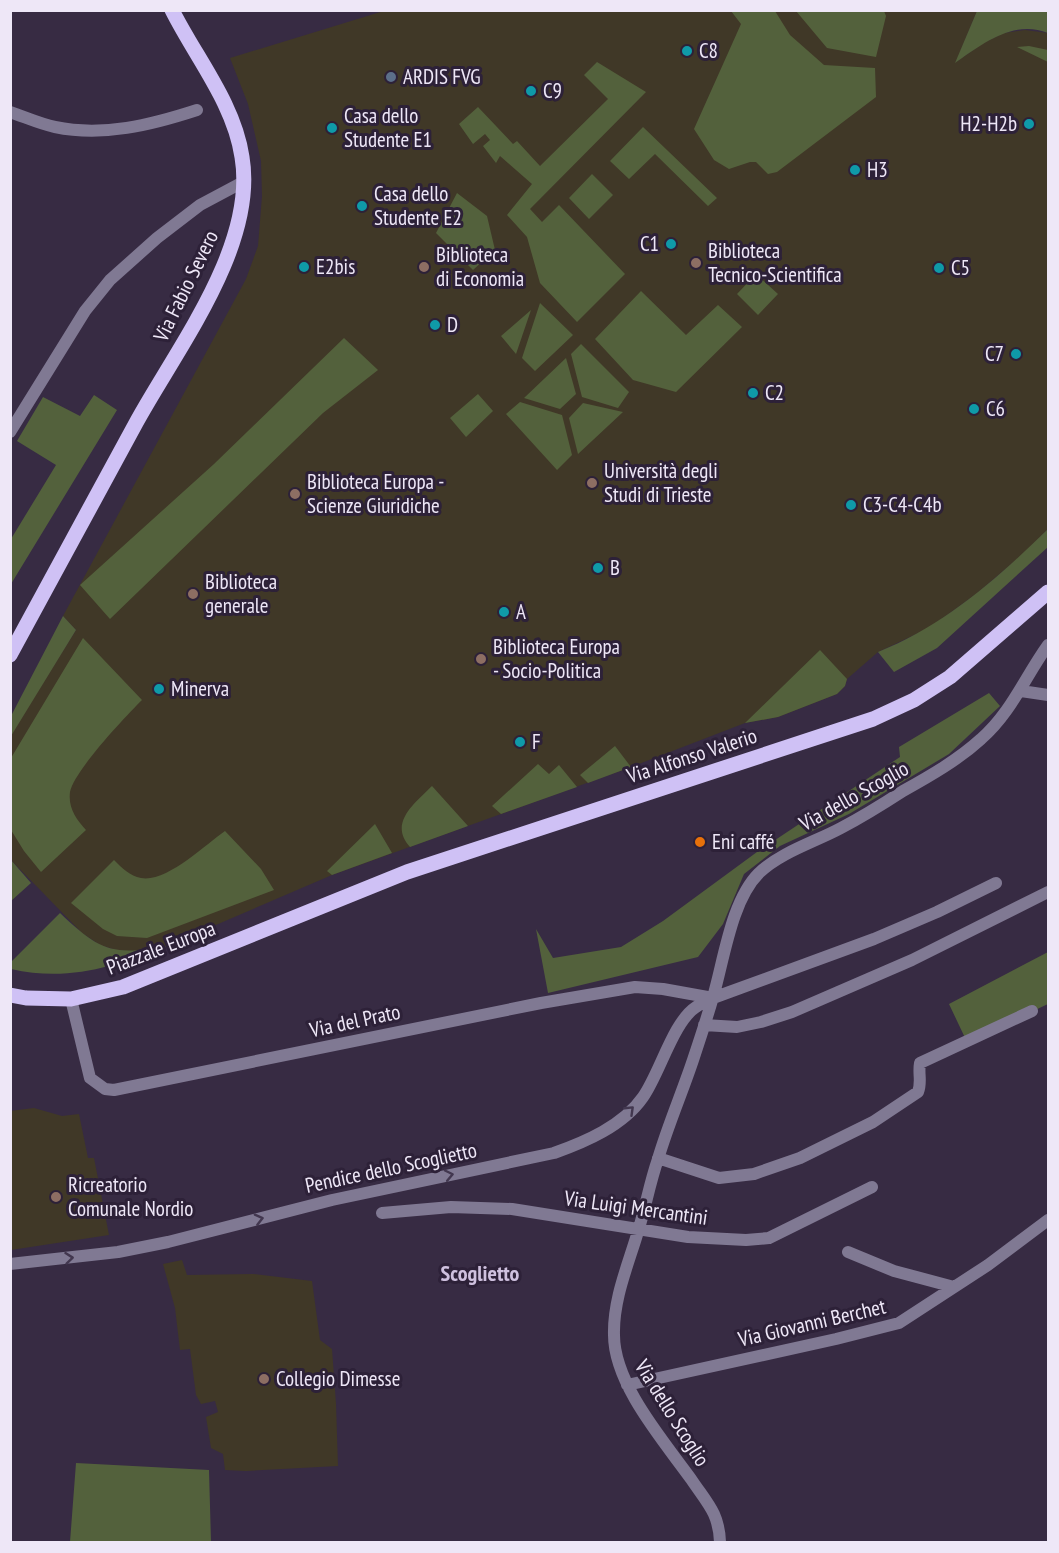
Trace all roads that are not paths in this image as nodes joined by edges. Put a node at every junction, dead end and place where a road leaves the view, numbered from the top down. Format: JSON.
{"nodes":[{"id":1,"x":171,"y":10,"type":"edge"},
{"id":2,"x":197,"y":110,"type":"dead end"},
{"id":3,"x":10,"y":112,"type":"edge"},
{"id":4,"x":245,"y":181,"type":"junction"},
{"id":5,"x":10,"y":432,"type":"edge"},
{"id":6,"x":1048,"y":592,"type":"edge"},
{"id":7,"x":1048,"y":645,"type":"edge"},
{"id":8,"x":10,"y":655,"type":"edge"},
{"id":9,"x":1021,"y":691,"type":"junction"},
{"id":10,"x":1048,"y":695,"type":"edge"},
{"id":11,"x":996,"y":883,"type":"dead end"},
{"id":12,"x":1048,"y":892,"type":"edge"},
{"id":13,"x":320,"y":907,"type":"joint"},
{"id":14,"x":10,"y":995,"type":"edge"},
{"id":15,"x":713,"y":998,"type":"junction"},
{"id":16,"x":71,"y":999,"type":"junction"},
{"id":17,"x":1032,"y":1011,"type":"dead end"},
{"id":18,"x":704,"y":1025,"type":"junction"},
{"id":19,"x":658,"y":1158,"type":"junction"},
{"id":20,"x":872,"y":1187,"type":"dead end"},
{"id":21,"x":382,"y":1213,"type":"dead end"},
{"id":22,"x":1048,"y":1221,"type":"edge"},
{"id":23,"x":639,"y":1229,"type":"junction"},
{"id":24,"x":848,"y":1252,"type":"dead end"},
{"id":25,"x":10,"y":1264,"type":"edge"},
{"id":26,"x":954,"y":1287,"type":"junction"},
{"id":27,"x":627,"y":1385,"type":"junction"},
{"id":28,"x":720,"y":1542,"type":"edge"}],
"edges":[{"from":1,"to":4,"type":"main road","name":"Via Fabio Severo"},
{"from":2,"to":3,"type":"street"},
{"from":4,"to":5,"type":"street"},
{"from":4,"to":8,"type":"main road","name":"Via Fabio Severo"},
{"from":6,"to":13,"type":"main road","name":"Via Alfonso Valerio"},
{"from":7,"to":9,"type":"street","name":"Via dello Scoglio"},
{"from":9,"to":10,"type":"street"},
{"from":9,"to":15,"type":"street","name":"Via dello Scoglio"},
{"from":11,"to":15,"type":"street"},
{"from":12,"to":18,"type":"street"},
{"from":13,"to":16,"type":"main road","name":"Piazzale Europa"},
{"from":14,"to":16,"type":"main road","name":"Piazzale Europa"},
{"from":15,"to":16,"type":"street","name":"Via del Prato"},
{"from":15,"to":18,"type":"street","name":"Via dello Scoglio"},
{"from":25,"to":15,"type":"street","name":"Pendice dello Scoglietto","one_way":true},
{"from":17,"to":19,"type":"street"},
{"from":18,"to":19,"type":"street","name":"Via dello Scoglio"},
{"from":19,"to":23,"type":"street","name":"Via dello Scoglio"},
{"from":20,"to":23,"type":"street","name":"Via Luigi Mercantini"},
{"from":21,"to":23,"type":"street","name":"Via Luigi Mercantini"},
{"from":22,"to":26,"type":"street","name":"Via Giovanni Berchet"},
{"from":23,"to":27,"type":"street","name":"Via dello Scoglio"},
{"from":24,"to":26,"type":"street"},
{"from":26,"to":27,"type":"street","name":"Via Giovanni Berchet"},
{"from":27,"to":28,"type":"street","name":"Via dello Scoglio"}]}
